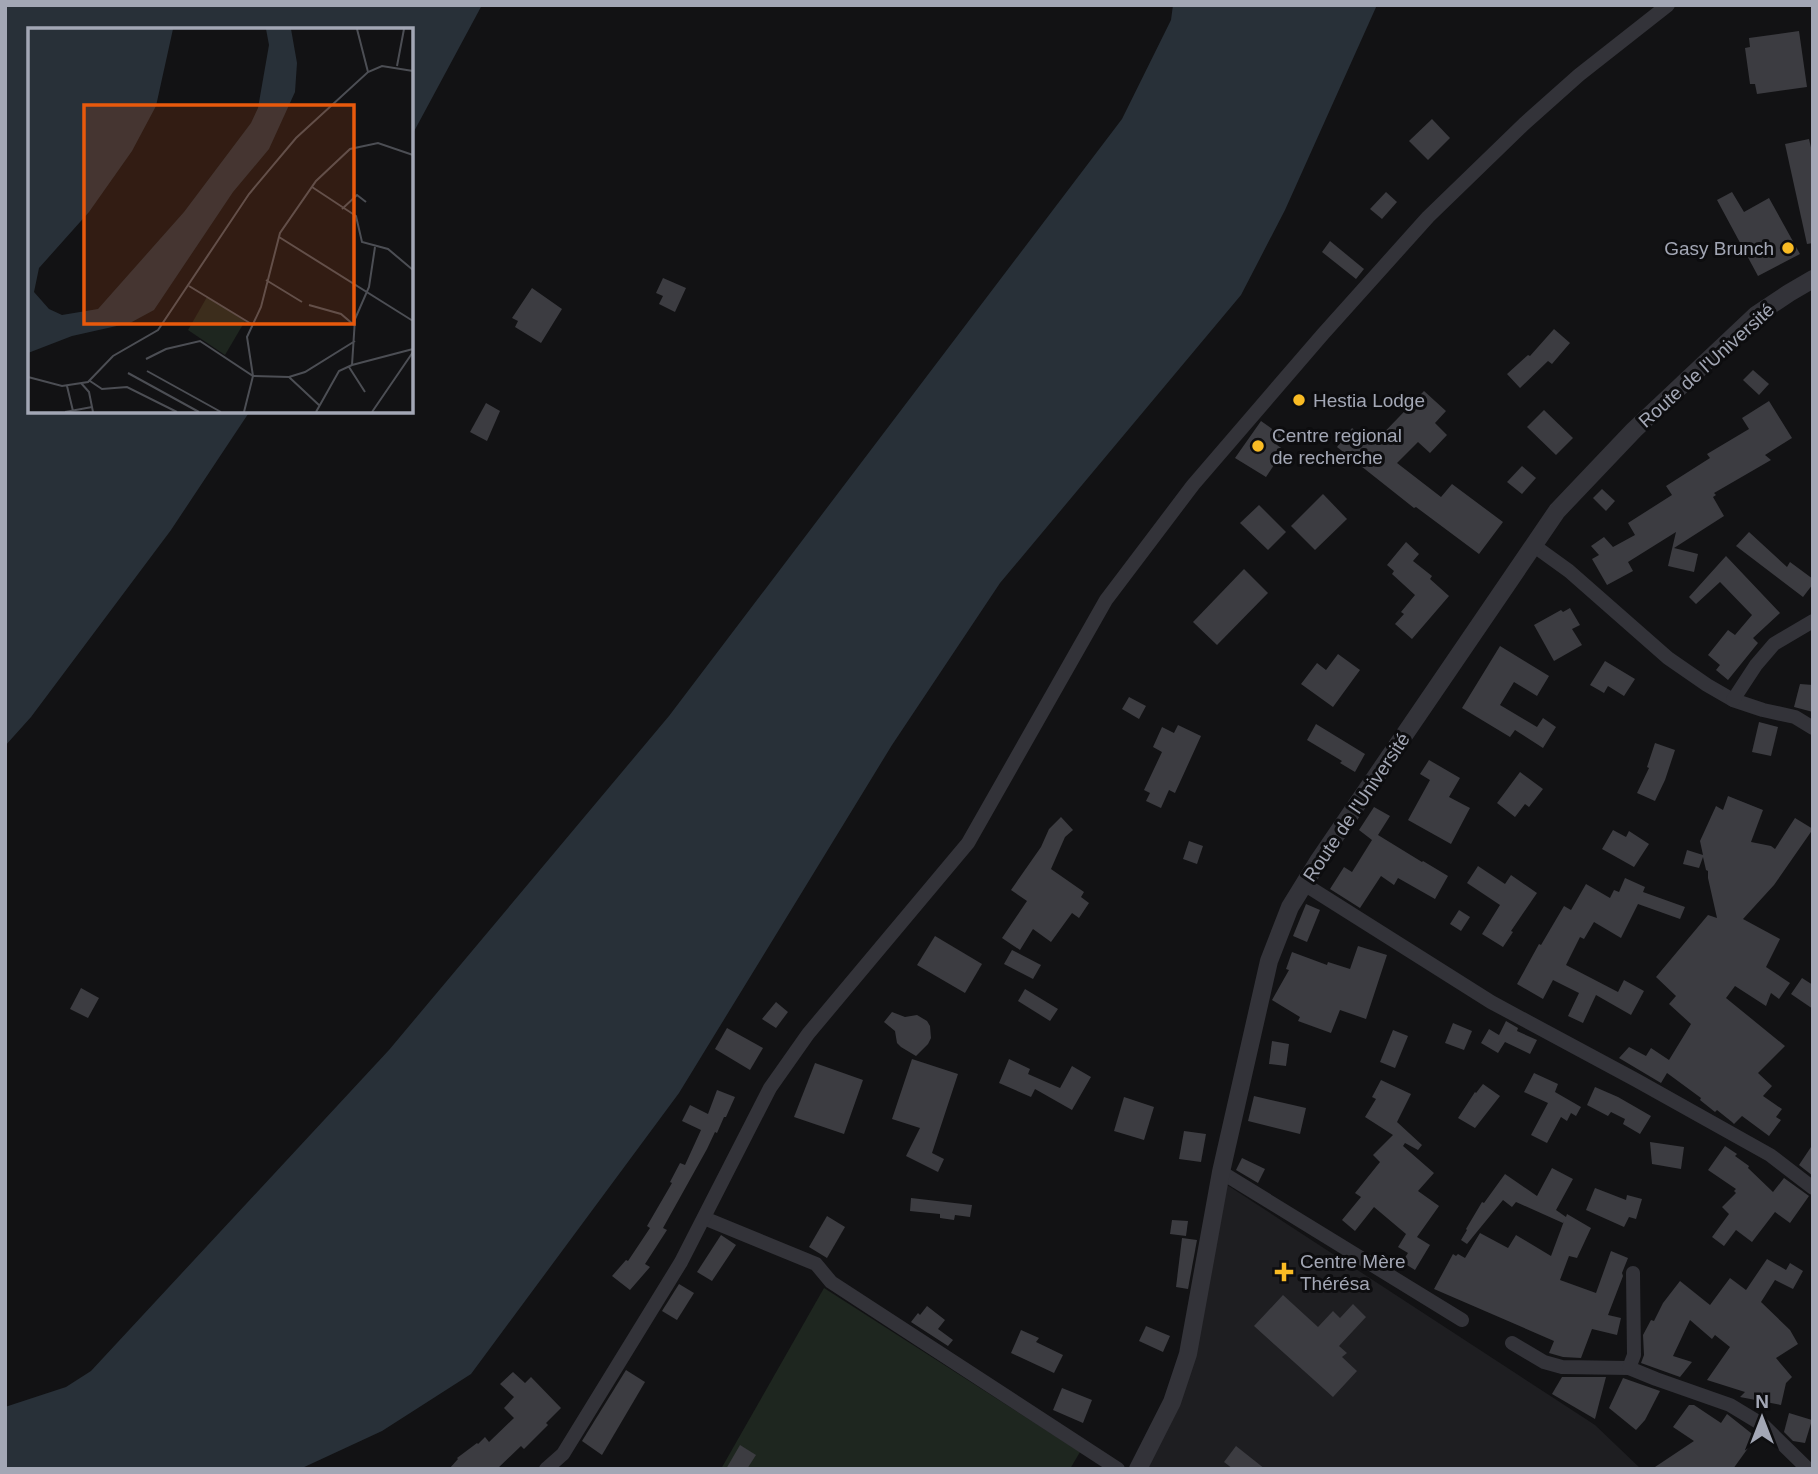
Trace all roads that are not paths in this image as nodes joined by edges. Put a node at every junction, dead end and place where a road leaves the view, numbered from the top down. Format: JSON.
{"nodes":[{"id":1,"x":1668,"y":5,"type":"edge"},
{"id":2,"x":1813,"y":279,"type":"edge"},
{"id":3,"x":1533,"y":545,"type":"junction"},
{"id":4,"x":1813,"y":621,"type":"edge"},
{"id":5,"x":1733,"y":700,"type":"junction"},
{"id":6,"x":1813,"y":728,"type":"edge"},
{"id":7,"x":1304,"y":884,"type":"junction"},
{"id":8,"x":1221,"y":1172,"type":"junction"},
{"id":9,"x":1813,"y":1188,"type":"edge"},
{"id":10,"x":704,"y":1218,"type":"junction"},
{"id":11,"x":1633,"y":1273,"type":"dead end"},
{"id":12,"x":1462,"y":1320,"type":"dead end"},
{"id":13,"x":1512,"y":1343,"type":"dead end"},
{"id":14,"x":1629,"y":1368,"type":"junction"},
{"id":15,"x":546,"y":1469,"type":"edge"},
{"id":16,"x":1118,"y":1469,"type":"edge"},
{"id":17,"x":1138,"y":1469,"type":"edge"},
{"id":18,"x":1808,"y":1469,"type":"edge"}],
"edges":[{"from":1,"to":10,"type":"street"},
{"from":2,"to":3,"type":"street","name":"Route de l'Université"},
{"from":3,"to":5,"type":"street"},
{"from":3,"to":7,"type":"street","name":"Route de l'Université"},
{"from":4,"to":5,"type":"street"},
{"from":5,"to":6,"type":"street"},
{"from":7,"to":8,"type":"street","name":"Route de l'Université"},
{"from":7,"to":9,"type":"street"},
{"from":8,"to":12,"type":"street"},
{"from":8,"to":17,"type":"street","name":"Route de l'Université"},
{"from":10,"to":15,"type":"street"},
{"from":10,"to":16,"type":"street"},
{"from":11,"to":14,"type":"street"},
{"from":13,"to":14,"type":"street"},
{"from":14,"to":18,"type":"street"}]}
